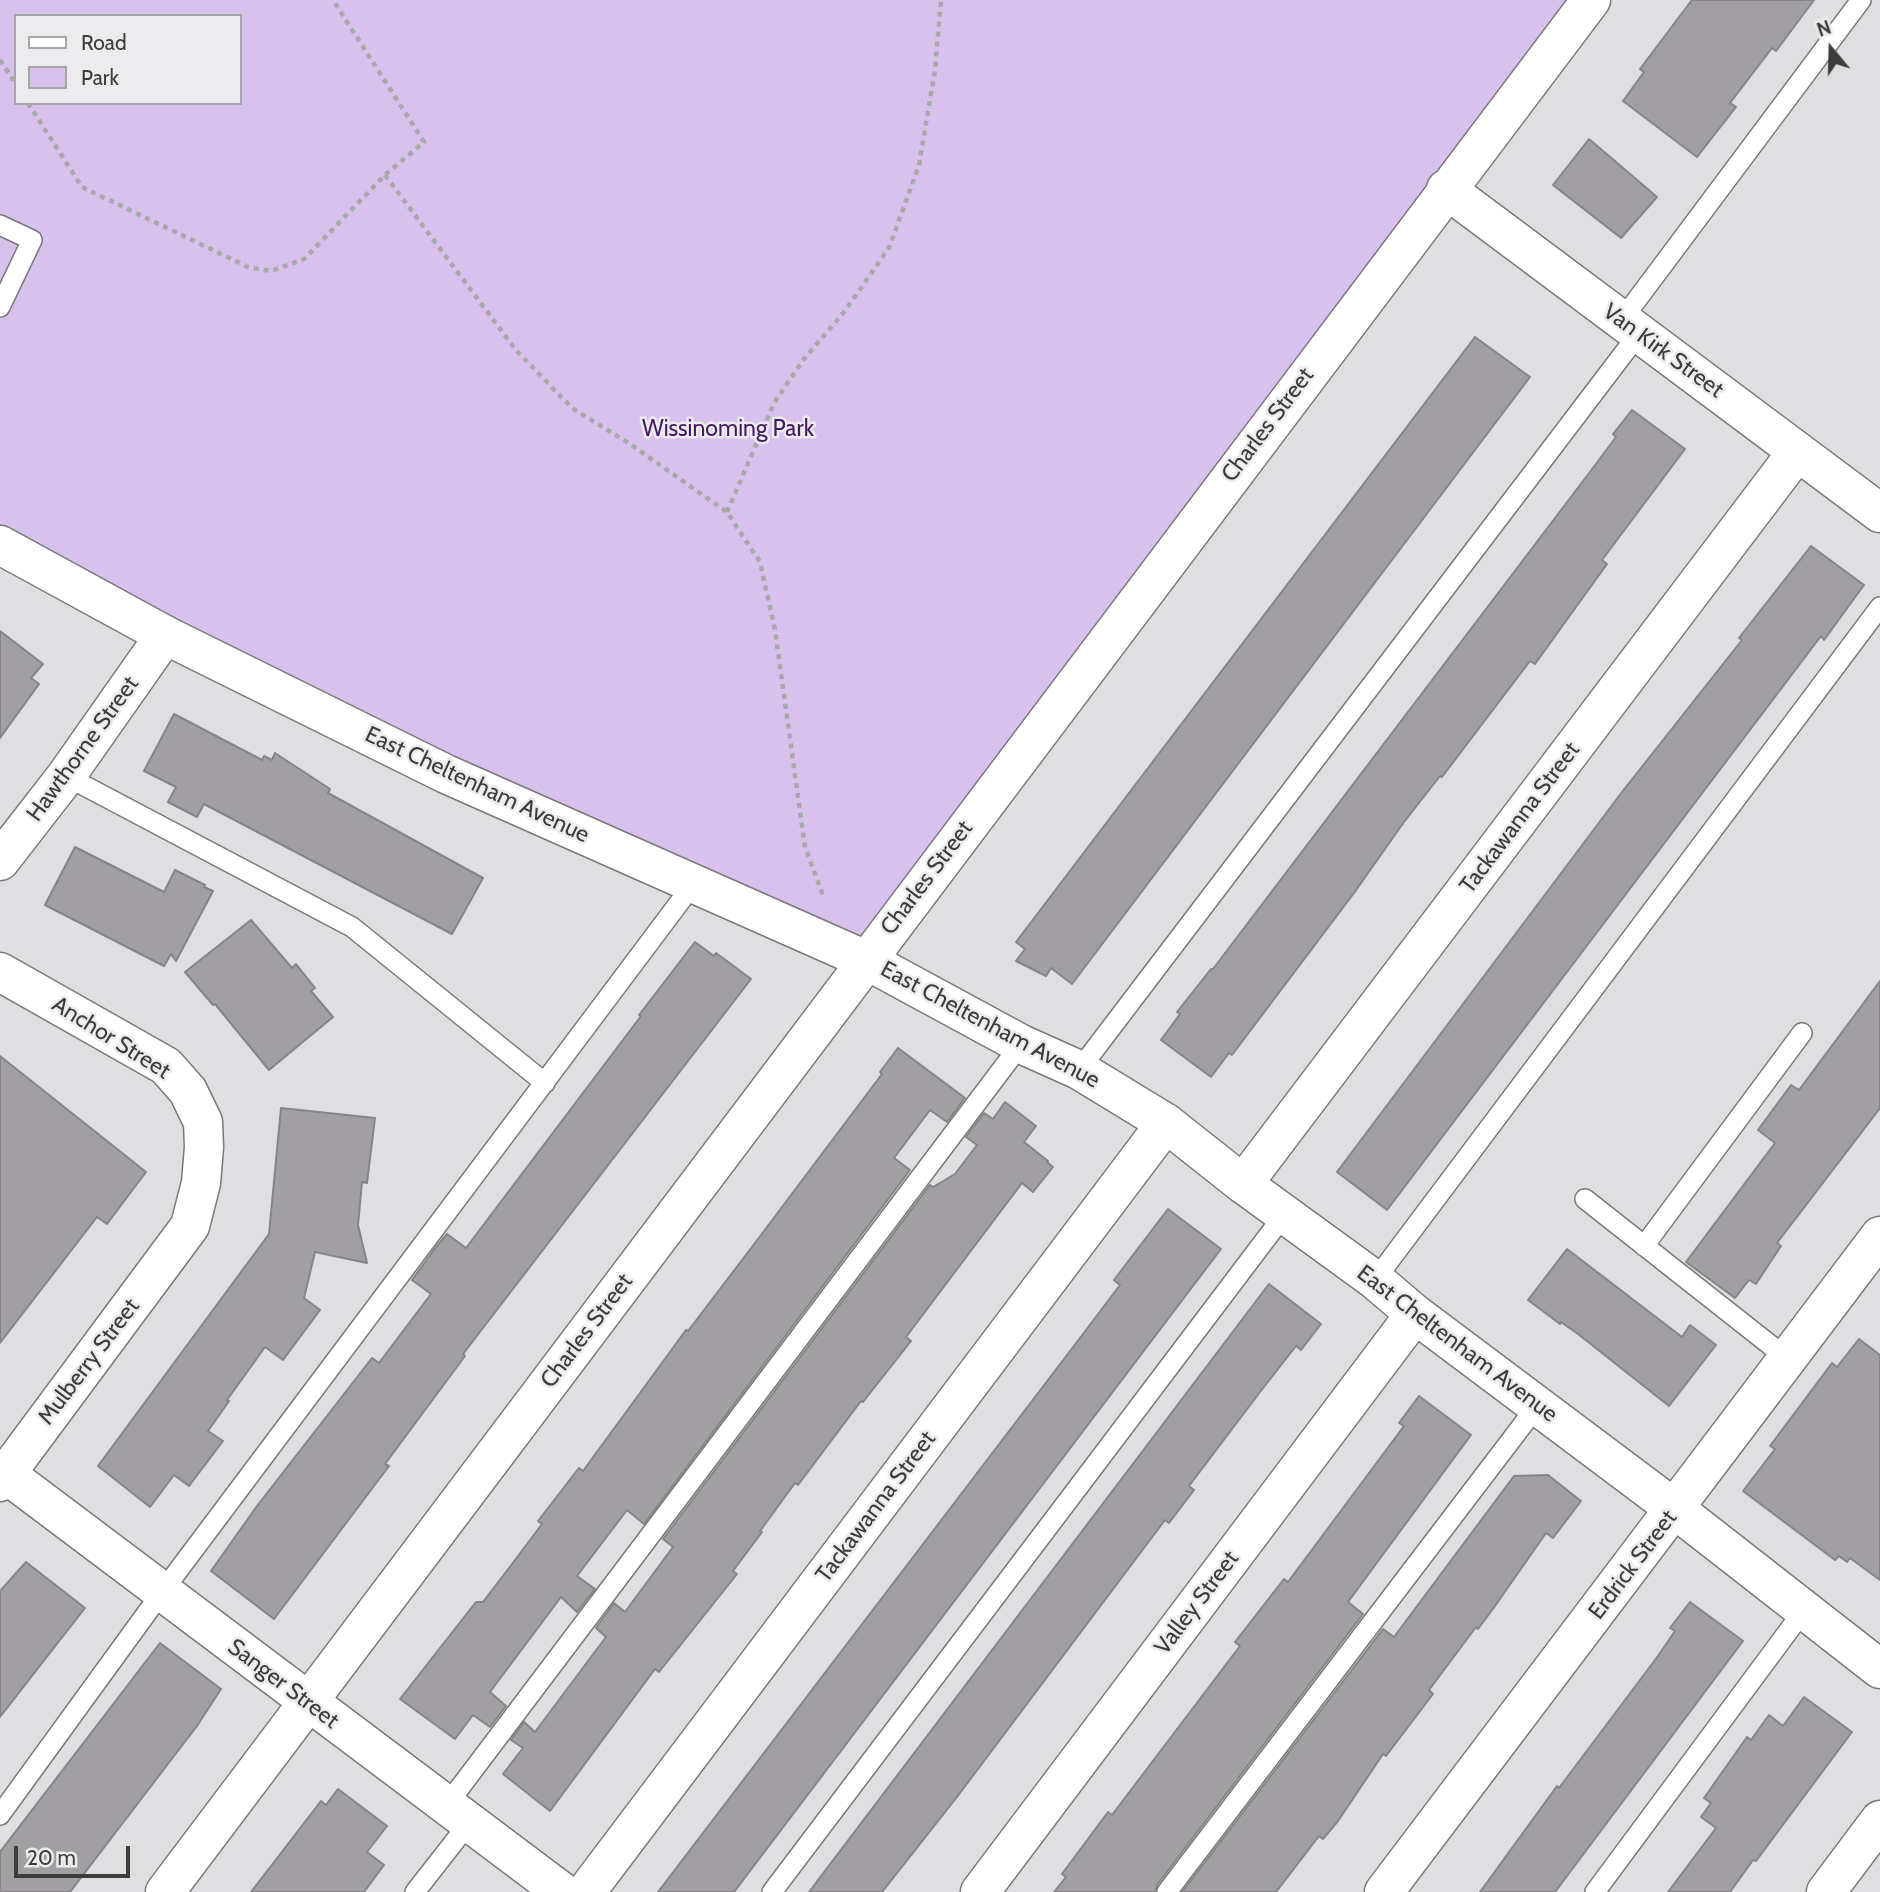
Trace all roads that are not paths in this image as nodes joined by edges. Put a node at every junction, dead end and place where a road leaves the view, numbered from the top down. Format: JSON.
{"nodes":[{"id":1,"x":1591,"y":0,"type":"edge"},
{"id":2,"x":1861,"y":0,"type":"edge"},
{"id":3,"x":1446,"y":189,"type":"junction"},
{"id":4,"x":0,"y":225,"type":"edge"},
{"id":5,"x":0,"y":307,"type":"edge"},
{"id":6,"x":1631,"y":327,"type":"junction"},
{"id":7,"x":1797,"y":452,"type":"junction"},
{"id":8,"x":1880,"y":513,"type":"edge"},
{"id":9,"x":0,"y":545,"type":"edge"},
{"id":10,"x":1880,"y":607,"type":"edge"},
{"id":11,"x":165,"y":635,"type":"junction"},
{"id":12,"x":66,"y":776,"type":"junction"},
{"id":13,"x":0,"y":861,"type":"edge"},
{"id":14,"x":694,"y":883,"type":"junction"},
{"id":15,"x":866,"y":960,"type":"junction"},
{"id":16,"x":0,"y":972,"type":"edge"},
{"id":17,"x":1802,"y":1033,"type":"dead end"},
{"id":18,"x":1021,"y":1044,"type":"junction"},
{"id":19,"x":1079,"y":1070,"type":"junction"},
{"id":20,"x":545,"y":1083,"type":"junction"},
{"id":21,"x":1166,"y":1123,"type":"junction"},
{"id":22,"x":1243,"y":1184,"type":"junction"},
{"id":23,"x":1585,"y":1199,"type":"dead end"},
{"id":24,"x":1284,"y":1215,"type":"junction"},
{"id":25,"x":1879,"y":1241,"type":"edge"},
{"id":26,"x":178,"y":1243,"type":"joint"},
{"id":27,"x":1644,"y":1246,"type":"junction"},
{"id":28,"x":1375,"y":1280,"type":"junction"},
{"id":29,"x":1415,"y":1314,"type":"junction"},
{"id":30,"x":1788,"y":1359,"type":"junction"},
{"id":31,"x":1537,"y":1406,"type":"junction"},
{"id":32,"x":3,"y":1478,"type":"edge"},
{"id":33,"x":1675,"y":1509,"type":"junction"},
{"id":34,"x":162,"y":1592,"type":"junction"},
{"id":35,"x":1804,"y":1610,"type":"junction"},
{"id":36,"x":1880,"y":1669,"type":"edge"},
{"id":37,"x":308,"y":1702,"type":"junction"},
{"id":38,"x":458,"y":1814,"type":"junction"},
{"id":39,"x":0,"y":1815,"type":"edge"},
{"id":40,"x":1880,"y":1820,"type":"edge"},
{"id":41,"x":165,"y":1892,"type":"edge"},
{"id":42,"x":415,"y":1892,"type":"edge"},
{"id":43,"x":562,"y":1892,"type":"edge"},
{"id":44,"x":586,"y":1892,"type":"edge"},
{"id":45,"x":772,"y":1892,"type":"edge"},
{"id":46,"x":980,"y":1892,"type":"edge"},
{"id":47,"x":1167,"y":1892,"type":"edge"},
{"id":48,"x":1384,"y":1892,"type":"edge"},
{"id":49,"x":1595,"y":1892,"type":"edge"},
{"id":50,"x":1826,"y":1892,"type":"edge"}],
"edges":[{"from":1,"to":3,"type":"street","name":"Charles Street"},
{"from":2,"to":6,"type":"lane"},
{"from":3,"to":6,"type":"street","name":"Van Kirk Street"},
{"from":3,"to":15,"type":"street","name":"Charles Street"},
{"from":4,"to":5,"type":"lane"},
{"from":6,"to":7,"type":"street","name":"Van Kirk Street"},
{"from":6,"to":19,"type":"lane"},
{"from":7,"to":8,"type":"street","name":"Van Kirk Street"},
{"from":7,"to":22,"type":"street","name":"Tackawanna Street"},
{"from":9,"to":11,"type":"street","name":"East Cheltenham Avenue"},
{"from":10,"to":28,"type":"lane"},
{"from":11,"to":12,"type":"street","name":"Hawthorne Street"},
{"from":11,"to":14,"type":"street","name":"East Cheltenham Avenue"},
{"from":12,"to":13,"type":"street","name":"Hawthorne Street"},
{"from":12,"to":20,"type":"lane"},
{"from":14,"to":15,"type":"street","name":"East Cheltenham Avenue"},
{"from":14,"to":20,"type":"lane"},
{"from":15,"to":18,"type":"street","name":"East Cheltenham Avenue"},
{"from":15,"to":37,"type":"street","name":"Charles Street"},
{"from":16,"to":26,"type":"street","name":"Anchor Street"},
{"from":17,"to":27,"type":"lane"},
{"from":18,"to":19,"type":"street","name":"East Cheltenham Avenue"},
{"from":18,"to":38,"type":"lane"},
{"from":19,"to":21,"type":"street","name":"East Cheltenham Avenue"},
{"from":20,"to":34,"type":"lane"},
{"from":21,"to":22,"type":"street","name":"East Cheltenham Avenue"},
{"from":21,"to":44,"type":"street","name":"Tackawanna Street"},
{"from":22,"to":24,"type":"street","name":"East Cheltenham Avenue"},
{"from":23,"to":27,"type":"lane"},
{"from":24,"to":28,"type":"street","name":"East Cheltenham Avenue"},
{"from":24,"to":45,"type":"lane"},
{"from":25,"to":30,"type":"street","name":"Erdrick Street"},
{"from":26,"to":32,"type":"street","name":"Mulberry Street"},
{"from":27,"to":30,"type":"lane"},
{"from":28,"to":29,"type":"street","name":"East Cheltenham Avenue"},
{"from":29,"to":31,"type":"street","name":"East Cheltenham Avenue"},
{"from":29,"to":46,"type":"street","name":"Valley Street"},
{"from":30,"to":33,"type":"street","name":"Erdrick Street"},
{"from":31,"to":33,"type":"street","name":"East Cheltenham Avenue"},
{"from":31,"to":47,"type":"lane"},
{"from":32,"to":34,"type":"street","name":"Sanger Street"},
{"from":33,"to":35,"type":"street","name":"East Cheltenham Avenue"},
{"from":33,"to":48,"type":"street","name":"Erdrick Street"},
{"from":34,"to":37,"type":"street","name":"Sanger Street"},
{"from":34,"to":39,"type":"lane"},
{"from":35,"to":36,"type":"street","name":"East Cheltenham Avenue"},
{"from":35,"to":49,"type":"lane"},
{"from":37,"to":38,"type":"street","name":"Sanger Street"},
{"from":37,"to":41,"type":"street","name":"Charles Street"},
{"from":38,"to":42,"type":"lane"},
{"from":38,"to":43,"type":"street","name":"Sanger Street"},
{"from":40,"to":50,"type":"street"}]}
